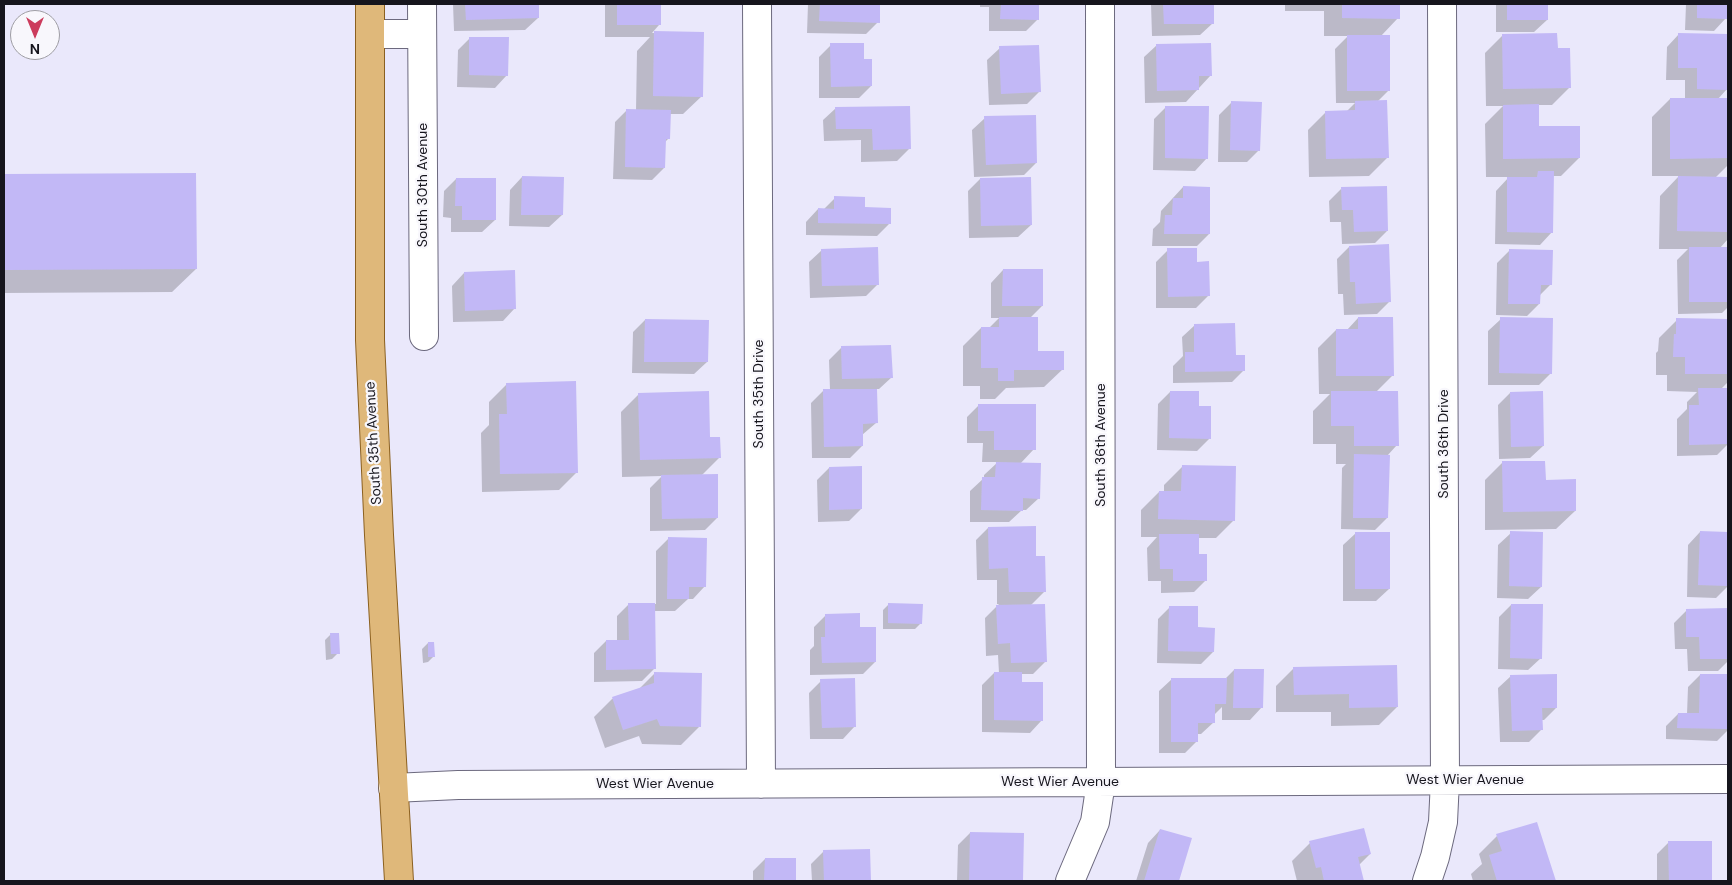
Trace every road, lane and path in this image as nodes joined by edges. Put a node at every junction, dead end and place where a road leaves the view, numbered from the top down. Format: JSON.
{"nodes":[{"id":1,"x":370,"y":4,"type":"edge"},
{"id":2,"x":422,"y":4,"type":"edge"},
{"id":3,"x":757,"y":4,"type":"edge"},
{"id":4,"x":1100,"y":4,"type":"edge"},
{"id":5,"x":1442,"y":4,"type":"edge"},
{"id":6,"x":370,"y":34,"type":"junction"},
{"id":7,"x":422,"y":34,"type":"junction"},
{"id":8,"x":424,"y":336,"type":"dead end"},
{"id":9,"x":1445,"y":780,"type":"junction"},
{"id":10,"x":1728,"y":780,"type":"edge"},
{"id":11,"x":1101,"y":782,"type":"junction"},
{"id":12,"x":761,"y":784,"type":"junction"},
{"id":13,"x":393,"y":788,"type":"junction"},
{"id":14,"x":398,"y":881,"type":"edge"},
{"id":15,"x":1070,"y":881,"type":"edge"},
{"id":16,"x":1427,"y":881,"type":"edge"}],
"edges":[{"from":1,"to":6,"type":"main road","name":"South 35th Avenue"},
{"from":2,"to":7,"type":"street","name":"South 30th Avenue"},
{"from":3,"to":12,"type":"street","name":"South 35th Drive"},
{"from":4,"to":11,"type":"street","name":"South 36th Avenue"},
{"from":5,"to":9,"type":"street","name":"South 36th Drive"},
{"from":6,"to":7,"type":"street"},
{"from":6,"to":13,"type":"main road","name":"South 35th Avenue"},
{"from":7,"to":8,"type":"street","name":"South 30th Avenue"},
{"from":9,"to":10,"type":"street","name":"West Wier Avenue"},
{"from":9,"to":11,"type":"street","name":"West Wier Avenue"},
{"from":9,"to":16,"type":"street","name":"South 36th Drive"},
{"from":11,"to":12,"type":"street","name":"West Wier Avenue"},
{"from":11,"to":15,"type":"street","name":"South 36th Avenue"},
{"from":12,"to":13,"type":"street","name":"West Wier Avenue"},
{"from":13,"to":14,"type":"main road","name":"South 35th Avenue"}]}
